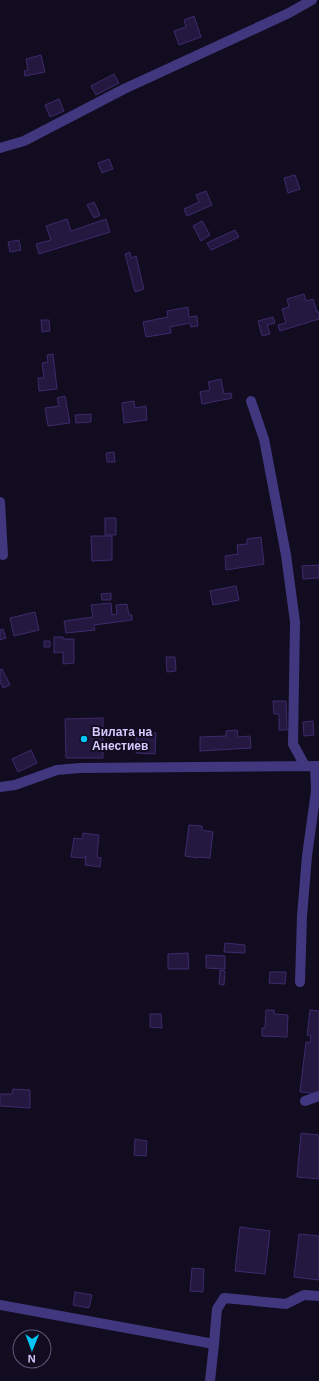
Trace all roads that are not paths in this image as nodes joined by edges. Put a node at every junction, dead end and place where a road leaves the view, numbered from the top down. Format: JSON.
{"nodes":[{"id":1,"x":312,"y":0,"type":"edge"},
{"id":2,"x":0,"y":148,"type":"edge"},
{"id":3,"x":252,"y":401,"type":"dead end"},
{"id":4,"x":0,"y":502,"type":"edge"},
{"id":5,"x":3,"y":555,"type":"dead end"},
{"id":6,"x":313,"y":766,"type":"edge"},
{"id":7,"x":0,"y":788,"type":"edge"},
{"id":8,"x":300,"y":982,"type":"dead end"},
{"id":9,"x":319,"y":1096,"type":"edge"},
{"id":10,"x":305,"y":1101,"type":"dead end"},
{"id":11,"x":319,"y":1296,"type":"edge"},
{"id":12,"x":0,"y":1305,"type":"edge"},
{"id":13,"x":214,"y":1344,"type":"junction"},
{"id":14,"x":210,"y":1381,"type":"edge"}],
"edges":[{"from":1,"to":2,"type":"street"},
{"from":3,"to":6,"type":"street"},
{"from":4,"to":5,"type":"street"},
{"from":6,"to":7,"type":"street"},
{"from":6,"to":8,"type":"street"},
{"from":9,"to":10,"type":"street"},
{"from":11,"to":13,"type":"street"},
{"from":12,"to":13,"type":"street"},
{"from":13,"to":14,"type":"street"}]}
